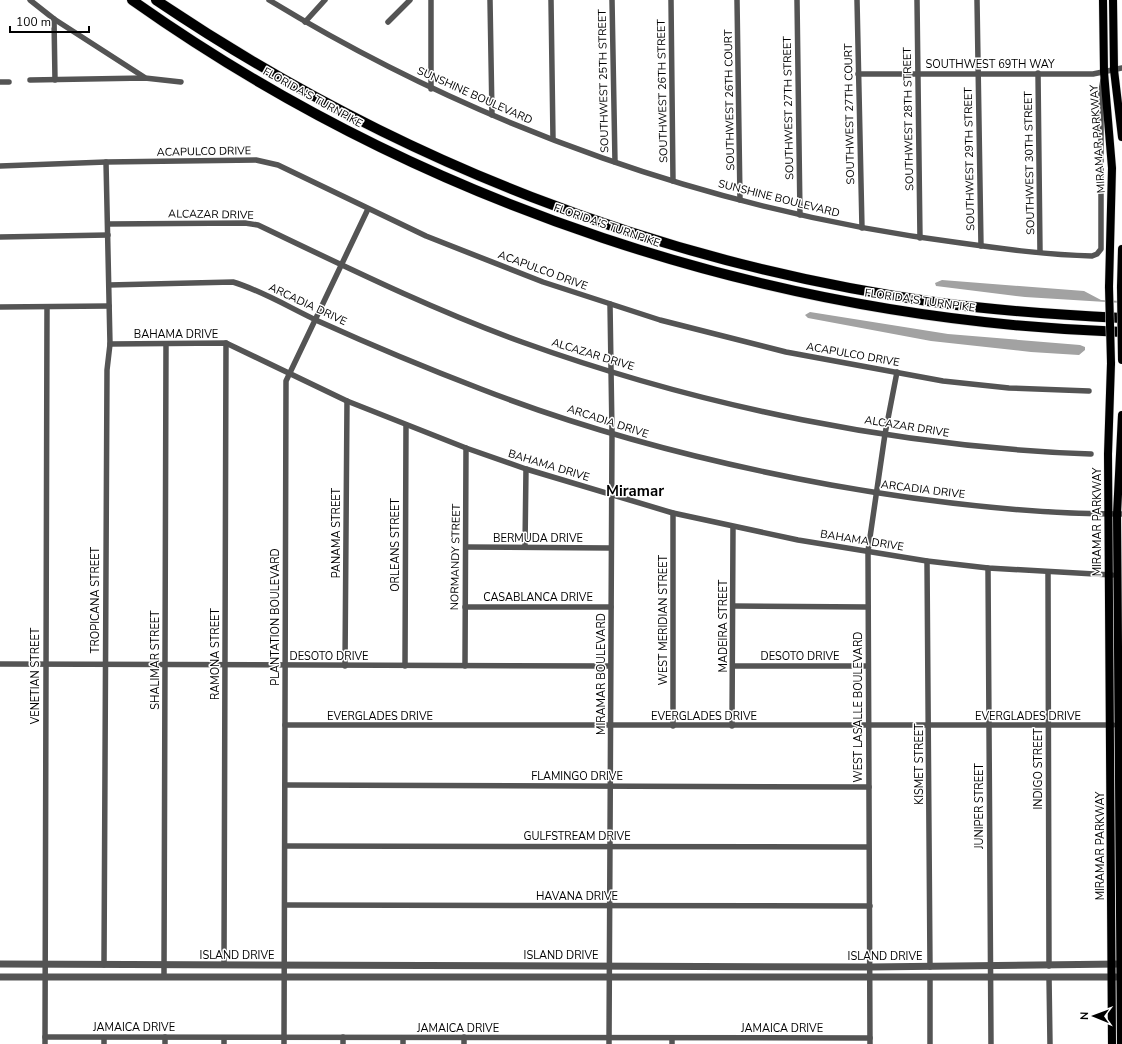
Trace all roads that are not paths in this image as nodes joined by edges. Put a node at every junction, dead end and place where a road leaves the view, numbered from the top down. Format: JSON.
{"nodes":[{"id":1,"x":30,"y":0,"type":"edge"},
{"id":2,"x":132,"y":0,"type":"edge"},
{"id":3,"x":156,"y":0,"type":"edge"},
{"id":4,"x":269,"y":0,"type":"edge"},
{"id":5,"x":325,"y":0,"type":"edge"},
{"id":6,"x":410,"y":0,"type":"edge"},
{"id":7,"x":431,"y":0,"type":"edge"},
{"id":8,"x":490,"y":0,"type":"edge"},
{"id":9,"x":551,"y":0,"type":"edge"},
{"id":10,"x":612,"y":0,"type":"edge"},
{"id":11,"x":671,"y":0,"type":"edge"},
{"id":12,"x":737,"y":0,"type":"edge"},
{"id":13,"x":797,"y":0,"type":"edge"},
{"id":14,"x":857,"y":0,"type":"edge"},
{"id":15,"x":917,"y":0,"type":"edge"},
{"id":16,"x":977,"y":0,"type":"edge"},
{"id":17,"x":1103,"y":0,"type":"edge"},
{"id":18,"x":1113,"y":0,"type":"edge"},
{"id":19,"x":54,"y":19,"type":"junction"},
{"id":20,"x":305,"y":22,"type":"junction"},
{"id":21,"x":388,"y":22,"type":"dead end"},
{"id":22,"x":1118,"y":69,"type":"edge"},
{"id":23,"x":1104,"y":72,"type":"junction"},
{"id":24,"x":1038,"y":73,"type":"junction"},
{"id":25,"x":858,"y":74,"type":"junction"},
{"id":26,"x":918,"y":74,"type":"junction"},
{"id":27,"x":978,"y":74,"type":"junction"},
{"id":28,"x":145,"y":78,"type":"junction"},
{"id":29,"x":30,"y":80,"type":"dead end"},
{"id":30,"x":55,"y":80,"type":"junction"},
{"id":31,"x":0,"y":82,"type":"edge"},
{"id":32,"x":9,"y":82,"type":"dead end"},
{"id":33,"x":181,"y":82,"type":"dead end"},
{"id":34,"x":431,"y":89,"type":"junction"},
{"id":35,"x":492,"y":115,"type":"junction"},
{"id":36,"x":1122,"y":138,"type":"edge"},
{"id":37,"x":553,"y":139,"type":"junction"},
{"id":38,"x":106,"y":162,"type":"junction"},
{"id":39,"x":615,"y":162,"type":"junction"},
{"id":40,"x":0,"y":166,"type":"edge"},
{"id":41,"x":673,"y":181,"type":"junction"},
{"id":42,"x":740,"y":200,"type":"junction"},
{"id":43,"x":368,"y":209,"type":"junction"},
{"id":44,"x":800,"y":215,"type":"junction"},
{"id":45,"x":108,"y":224,"type":"junction"},
{"id":46,"x":862,"y":228,"type":"junction"},
{"id":47,"x":108,"y":236,"type":"junction"},
{"id":48,"x":0,"y":237,"type":"edge"},
{"id":49,"x":920,"y":238,"type":"junction"},
{"id":50,"x":981,"y":246,"type":"junction"},
{"id":51,"x":1122,"y":249,"type":"edge"},
{"id":52,"x":1040,"y":252,"type":"junction"},
{"id":53,"x":342,"y":265,"type":"junction"},
{"id":54,"x":109,"y":285,"type":"junction"},
{"id":55,"x":1121,"y":287,"type":"edge"},
{"id":56,"x":610,"y":304,"type":"junction"},
{"id":57,"x":108,"y":306,"type":"junction"},
{"id":58,"x":0,"y":307,"type":"edge"},
{"id":59,"x":46,"y":308,"type":"junction"},
{"id":60,"x":1122,"y":318,"type":"edge"},
{"id":61,"x":316,"y":320,"type":"junction"},
{"id":62,"x":1122,"y":332,"type":"edge"},
{"id":63,"x":226,"y":343,"type":"junction"},
{"id":64,"x":110,"y":344,"type":"junction"},
{"id":65,"x":166,"y":344,"type":"junction"},
{"id":66,"x":1122,"y":360,"type":"edge"},
{"id":67,"x":610,"y":371,"type":"junction"},
{"id":68,"x":897,"y":372,"type":"junction"},
{"id":69,"x":289,"y":373,"type":"junction"},
{"id":70,"x":1089,"y":391,"type":"dead end"},
{"id":71,"x":347,"y":401,"type":"junction"},
{"id":72,"x":1122,"y":415,"type":"edge"},
{"id":73,"x":406,"y":425,"type":"junction"},
{"id":74,"x":612,"y":433,"type":"junction"},
{"id":75,"x":885,"y":434,"type":"junction"},
{"id":76,"x":466,"y":448,"type":"junction"},
{"id":77,"x":1091,"y":454,"type":"dead end"},
{"id":78,"x":526,"y":469,"type":"junction"},
{"id":79,"x":876,"y":493,"type":"junction"},
{"id":80,"x":611,"y":495,"type":"junction"},
{"id":81,"x":674,"y":513,"type":"junction"},
{"id":82,"x":1108,"y":514,"type":"junction"},
{"id":83,"x":1120,"y":514,"type":"edge"},
{"id":84,"x":733,"y":526,"type":"junction"},
{"id":85,"x":466,"y":547,"type":"junction"},
{"id":86,"x":525,"y":547,"type":"junction"},
{"id":87,"x":611,"y":548,"type":"junction"},
{"id":88,"x":868,"y":551,"type":"junction"},
{"id":89,"x":927,"y":560,"type":"junction"},
{"id":90,"x":988,"y":568,"type":"junction"},
{"id":91,"x":1048,"y":572,"type":"junction"},
{"id":92,"x":1109,"y":575,"type":"junction"},
{"id":93,"x":1118,"y":575,"type":"junction"},
{"id":94,"x":733,"y":606,"type":"junction"},
{"id":95,"x":465,"y":607,"type":"junction"},
{"id":96,"x":611,"y":607,"type":"junction"},
{"id":97,"x":868,"y":607,"type":"junction"},
{"id":98,"x":0,"y":664,"type":"edge"},
{"id":99,"x":105,"y":664,"type":"junction"},
{"id":100,"x":46,"y":665,"type":"junction"},
{"id":101,"x":225,"y":665,"type":"junction"},
{"id":102,"x":165,"y":666,"type":"junction"},
{"id":103,"x":285,"y":666,"type":"junction"},
{"id":104,"x":345,"y":666,"type":"junction"},
{"id":105,"x":405,"y":666,"type":"junction"},
{"id":106,"x":465,"y":666,"type":"junction"},
{"id":107,"x":610,"y":666,"type":"junction"},
{"id":108,"x":733,"y":666,"type":"junction"},
{"id":109,"x":868,"y":666,"type":"junction"},
{"id":110,"x":1048,"y":725,"type":"junction"},
{"id":111,"x":1117,"y":725,"type":"edge"},
{"id":112,"x":285,"y":726,"type":"junction"},
{"id":113,"x":610,"y":726,"type":"junction"},
{"id":114,"x":673,"y":726,"type":"junction"},
{"id":115,"x":732,"y":726,"type":"junction"},
{"id":116,"x":869,"y":726,"type":"junction"},
{"id":117,"x":929,"y":726,"type":"junction"},
{"id":118,"x":988,"y":726,"type":"junction"},
{"id":119,"x":285,"y":785,"type":"junction"},
{"id":120,"x":610,"y":786,"type":"junction"},
{"id":121,"x":869,"y":787,"type":"junction"},
{"id":122,"x":285,"y":846,"type":"junction"},
{"id":123,"x":610,"y":846,"type":"junction"},
{"id":124,"x":868,"y":847,"type":"junction"},
{"id":125,"x":285,"y":906,"type":"junction"},
{"id":126,"x":609,"y":906,"type":"junction"},
{"id":127,"x":870,"y":906,"type":"junction"},
{"id":128,"x":0,"y":964,"type":"edge"},
{"id":129,"x":44,"y":964,"type":"junction"},
{"id":130,"x":1111,"y":964,"type":"junction"},
{"id":131,"x":1121,"y":964,"type":"edge"},
{"id":132,"x":104,"y":965,"type":"junction"},
{"id":133,"x":164,"y":965,"type":"junction"},
{"id":134,"x":224,"y":966,"type":"junction"},
{"id":135,"x":284,"y":966,"type":"junction"},
{"id":136,"x":609,"y":966,"type":"junction"},
{"id":137,"x":990,"y":966,"type":"junction"},
{"id":138,"x":1049,"y":966,"type":"junction"},
{"id":139,"x":870,"y":967,"type":"junction"},
{"id":140,"x":930,"y":967,"type":"junction"},
{"id":141,"x":0,"y":976,"type":"edge"},
{"id":142,"x":44,"y":976,"type":"junction"},
{"id":143,"x":164,"y":976,"type":"junction"},
{"id":144,"x":284,"y":976,"type":"junction"},
{"id":145,"x":870,"y":977,"type":"junction"},
{"id":146,"x":1050,"y":977,"type":"junction"},
{"id":147,"x":1111,"y":977,"type":"junction"},
{"id":148,"x":1121,"y":977,"type":"edge"},
{"id":149,"x":609,"y":978,"type":"junction"},
{"id":150,"x":930,"y":978,"type":"junction"},
{"id":151,"x":990,"y":978,"type":"junction"},
{"id":152,"x":45,"y":1037,"type":"junction"},
{"id":153,"x":165,"y":1037,"type":"junction"},
{"id":154,"x":284,"y":1037,"type":"junction"},
{"id":155,"x":344,"y":1037,"type":"junction"},
{"id":156,"x":464,"y":1037,"type":"junction"},
{"id":157,"x":610,"y":1037,"type":"junction"},
{"id":158,"x":104,"y":1038,"type":"junction"},
{"id":159,"x":224,"y":1041,"type":"edge"},
{"id":160,"x":403,"y":1041,"type":"edge"},
{"id":161,"x":672,"y":1041,"type":"edge"},
{"id":162,"x":732,"y":1041,"type":"edge"},
{"id":163,"x":870,"y":1041,"type":"edge"},
{"id":164,"x":45,"y":1044,"type":"edge"},
{"id":165,"x":104,"y":1044,"type":"edge"},
{"id":166,"x":165,"y":1044,"type":"edge"},
{"id":167,"x":284,"y":1044,"type":"edge"},
{"id":168,"x":344,"y":1044,"type":"edge"},
{"id":169,"x":464,"y":1044,"type":"edge"},
{"id":170,"x":609,"y":1044,"type":"edge"},
{"id":171,"x":930,"y":1044,"type":"edge"},
{"id":172,"x":991,"y":1044,"type":"edge"},
{"id":173,"x":1050,"y":1044,"type":"edge"},
{"id":174,"x":1112,"y":1044,"type":"edge"},
{"id":175,"x":1121,"y":1044,"type":"edge"}],
"edges":[{"from":1,"to":19,"type":"street"},
{"from":2,"to":62,"type":"highway","name":"FLORIDA'S TURNPIKE"},
{"from":3,"to":60,"type":"highway","name":"FLORIDA'S TURNPIKE"},
{"from":4,"to":20,"type":"street","name":"SUNSHINE BOULEVARD"},
{"from":5,"to":20,"type":"street"},
{"from":6,"to":21,"type":"street"},
{"from":7,"to":34,"type":"street"},
{"from":8,"to":35,"type":"street"},
{"from":9,"to":37,"type":"street"},
{"from":10,"to":39,"type":"street","name":"SOUTHWEST 25TH STREET"},
{"from":11,"to":41,"type":"street","name":"SOUTHWEST 26TH STREET"},
{"from":12,"to":42,"type":"street","name":"SOUTHWEST 26TH COURT"},
{"from":13,"to":44,"type":"street","name":"SOUTHWEST 27TH STREET"},
{"from":14,"to":25,"type":"street","name":"SOUTHWEST 27TH COURT"},
{"from":15,"to":26,"type":"street","name":"SOUTHWEST 28TH STREET"},
{"from":16,"to":27,"type":"street","name":"SOUTHWEST 29TH STREET"},
{"from":17,"to":23,"type":"main road","name":"MIRAMAR PARKWAY"},
{"from":18,"to":22,"type":"main road","name":"MIRAMAR PARKWAY"},
{"from":19,"to":28,"type":"street"},
{"from":19,"to":30,"type":"street"},
{"from":20,"to":34,"type":"street","name":"SUNSHINE BOULEVARD"},
{"from":22,"to":23,"type":"street","name":"SOUTHWEST 69TH WAY"},
{"from":22,"to":36,"type":"main road","name":"MIRAMAR PARKWAY"},
{"from":23,"to":24,"type":"street","name":"SOUTHWEST 69TH WAY"},
{"from":23,"to":52,"type":"street","name":"SUNSHINE BOULEVARD"},
{"from":23,"to":82,"type":"main road","name":"MIRAMAR PARKWAY","bridge":true},
{"from":24,"to":27,"type":"street","name":"SOUTHWEST 69TH WAY"},
{"from":24,"to":52,"type":"street","name":"SOUTHWEST 30TH STREET"},
{"from":25,"to":26,"type":"street","name":"SOUTHWEST 69TH WAY"},
{"from":25,"to":46,"type":"street","name":"SOUTHWEST 27TH COURT"},
{"from":26,"to":27,"type":"street","name":"SOUTHWEST 69TH WAY"},
{"from":26,"to":49,"type":"street","name":"SOUTHWEST 28TH STREET"},
{"from":27,"to":50,"type":"street","name":"SOUTHWEST 29TH STREET"},
{"from":28,"to":30,"type":"street"},
{"from":28,"to":33,"type":"street"},
{"from":29,"to":30,"type":"street"},
{"from":31,"to":32,"type":"street"},
{"from":34,"to":35,"type":"street","name":"SUNSHINE BOULEVARD"},
{"from":35,"to":37,"type":"street","name":"SUNSHINE BOULEVARD"},
{"from":37,"to":39,"type":"street","name":"SUNSHINE BOULEVARD"},
{"from":38,"to":40,"type":"street","name":"ACAPULCO DRIVE"},
{"from":38,"to":43,"type":"street","name":"ACAPULCO DRIVE"},
{"from":38,"to":45,"type":"street","name":"TROPICANA STREET"},
{"from":39,"to":41,"type":"street","name":"SUNSHINE BOULEVARD"},
{"from":41,"to":42,"type":"street","name":"SUNSHINE BOULEVARD"},
{"from":42,"to":44,"type":"street","name":"SUNSHINE BOULEVARD"},
{"from":43,"to":53,"type":"street","name":"PLANTATION BOULEVARD"},
{"from":43,"to":56,"type":"street","name":"ACAPULCO DRIVE"},
{"from":44,"to":46,"type":"street","name":"SUNSHINE BOULEVARD"},
{"from":45,"to":47,"type":"street","name":"TROPICANA STREET"},
{"from":45,"to":53,"type":"street","name":"ALCAZAR DRIVE"},
{"from":46,"to":49,"type":"street","name":"SUNSHINE BOULEVARD"},
{"from":47,"to":48,"type":"street"},
{"from":47,"to":54,"type":"street","name":"TROPICANA STREET"},
{"from":49,"to":50,"type":"street","name":"SUNSHINE BOULEVARD"},
{"from":50,"to":52,"type":"street","name":"SUNSHINE BOULEVARD"},
{"from":51,"to":55,"type":"main road"},
{"from":53,"to":61,"type":"street","name":"PLANTATION BOULEVARD"},
{"from":53,"to":67,"type":"street","name":"ALCAZAR DRIVE"},
{"from":54,"to":57,"type":"street","name":"TROPICANA STREET"},
{"from":54,"to":61,"type":"street","name":"ARCADIA DRIVE"},
{"from":55,"to":66,"type":"main road","bridge":true},
{"from":56,"to":67,"type":"street","name":"MIRAMAR BOULEVARD"},
{"from":56,"to":68,"type":"street","name":"ACAPULCO DRIVE"},
{"from":57,"to":59,"type":"street"},
{"from":57,"to":64,"type":"street","name":"TROPICANA STREET"},
{"from":58,"to":59,"type":"street"},
{"from":59,"to":100,"type":"street","name":"VENETIAN STREET"},
{"from":61,"to":69,"type":"street","name":"PLANTATION BOULEVARD"},
{"from":61,"to":74,"type":"street","name":"ARCADIA DRIVE"},
{"from":63,"to":65,"type":"street","name":"BAHAMA DRIVE"},
{"from":63,"to":69,"type":"street","name":"BAHAMA DRIVE"},
{"from":63,"to":101,"type":"street","name":"RAMONA STREET"},
{"from":64,"to":65,"type":"street","name":"BAHAMA DRIVE"},
{"from":64,"to":99,"type":"street","name":"TROPICANA STREET"},
{"from":65,"to":102,"type":"street","name":"SHALIMAR STREET"},
{"from":67,"to":74,"type":"street","name":"MIRAMAR BOULEVARD"},
{"from":67,"to":75,"type":"street","name":"ALCAZAR DRIVE"},
{"from":68,"to":70,"type":"street","name":"ACAPULCO DRIVE"},
{"from":68,"to":75,"type":"street","name":"WEST LASALLE BOULEVARD"},
{"from":69,"to":71,"type":"street","name":"BAHAMA DRIVE"},
{"from":69,"to":103,"type":"street","name":"PLANTATION BOULEVARD"},
{"from":71,"to":73,"type":"street","name":"BAHAMA DRIVE"},
{"from":71,"to":104,"type":"street","name":"PANAMA STREET"},
{"from":72,"to":83,"type":"main road","name":"MIRAMAR PARKWAY"},
{"from":73,"to":76,"type":"street","name":"BAHAMA DRIVE"},
{"from":73,"to":105,"type":"street","name":"ORLEANS STREET"},
{"from":74,"to":79,"type":"street","name":"ARCADIA DRIVE"},
{"from":74,"to":80,"type":"street","name":"MIRAMAR BOULEVARD"},
{"from":75,"to":77,"type":"street","name":"ALCAZAR DRIVE"},
{"from":75,"to":79,"type":"street","name":"WEST LASALLE BOULEVARD"},
{"from":76,"to":78,"type":"street","name":"BAHAMA DRIVE"},
{"from":76,"to":85,"type":"street","name":"NORMANDY STREET"},
{"from":78,"to":80,"type":"street","name":"BAHAMA DRIVE"},
{"from":78,"to":86,"type":"street"},
{"from":79,"to":82,"type":"street","name":"ARCADIA DRIVE"},
{"from":79,"to":88,"type":"street","name":"WEST LASALLE BOULEVARD"},
{"from":80,"to":81,"type":"street","name":"BAHAMA DRIVE"},
{"from":80,"to":87,"type":"street","name":"MIRAMAR BOULEVARD"},
{"from":81,"to":84,"type":"street","name":"BAHAMA DRIVE"},
{"from":81,"to":114,"type":"street","name":"WEST MERIDIAN STREET"},
{"from":82,"to":83,"type":"street","name":"ARCADIA DRIVE"},
{"from":82,"to":92,"type":"main road","name":"MIRAMAR PARKWAY"},
{"from":83,"to":93,"type":"main road","name":"MIRAMAR PARKWAY"},
{"from":84,"to":88,"type":"street","name":"BAHAMA DRIVE"},
{"from":84,"to":94,"type":"street","name":"MADEIRA STREET"},
{"from":85,"to":86,"type":"street","name":"BERMUDA DRIVE"},
{"from":85,"to":95,"type":"street","name":"NORMANDY STREET"},
{"from":86,"to":87,"type":"street","name":"BERMUDA DRIVE"},
{"from":87,"to":96,"type":"street","name":"MIRAMAR BOULEVARD"},
{"from":88,"to":89,"type":"street","name":"BAHAMA DRIVE"},
{"from":88,"to":97,"type":"street","name":"WEST LASALLE BOULEVARD"},
{"from":89,"to":90,"type":"street","name":"BAHAMA DRIVE"},
{"from":89,"to":117,"type":"street","name":"KISMET STREET"},
{"from":90,"to":91,"type":"street","name":"BAHAMA DRIVE"},
{"from":90,"to":118,"type":"street","name":"JUNIPER STREET"},
{"from":91,"to":92,"type":"street","name":"BAHAMA DRIVE"},
{"from":91,"to":110,"type":"street","name":"INDIGO STREET"},
{"from":92,"to":93,"type":"street","name":"BAHAMA DRIVE"},
{"from":92,"to":111,"type":"main road","name":"MIRAMAR PARKWAY"},
{"from":93,"to":111,"type":"main road","name":"MIRAMAR PARKWAY"},
{"from":94,"to":97,"type":"street"},
{"from":94,"to":108,"type":"street","name":"MADEIRA STREET"},
{"from":95,"to":96,"type":"street","name":"CASABLANCA DRIVE"},
{"from":95,"to":106,"type":"street","name":"NORMANDY STREET"},
{"from":96,"to":107,"type":"street","name":"MIRAMAR BOULEVARD"},
{"from":97,"to":109,"type":"street","name":"WEST LASALLE BOULEVARD"},
{"from":98,"to":100,"type":"street","name":"DESOTO DRIVE"},
{"from":99,"to":100,"type":"street","name":"DESOTO DRIVE"},
{"from":99,"to":102,"type":"street","name":"DESOTO DRIVE"},
{"from":99,"to":132,"type":"street","name":"TROPICANA STREET"},
{"from":100,"to":129,"type":"street","name":"VENETIAN STREET"},
{"from":101,"to":102,"type":"street","name":"DESOTO DRIVE"},
{"from":101,"to":103,"type":"street","name":"DESOTO DRIVE"},
{"from":101,"to":134,"type":"street","name":"RAMONA STREET"},
{"from":102,"to":133,"type":"street","name":"SHALIMAR STREET"},
{"from":103,"to":104,"type":"street","name":"DESOTO DRIVE"},
{"from":103,"to":112,"type":"street","name":"PLANTATION BOULEVARD"},
{"from":104,"to":105,"type":"street","name":"DESOTO DRIVE"},
{"from":105,"to":106,"type":"street","name":"DESOTO DRIVE"},
{"from":106,"to":107,"type":"street","name":"DESOTO DRIVE"},
{"from":107,"to":113,"type":"street","name":"MIRAMAR BOULEVARD"},
{"from":108,"to":109,"type":"street","name":"DESOTO DRIVE"},
{"from":108,"to":115,"type":"street","name":"MADEIRA STREET"},
{"from":109,"to":116,"type":"street","name":"WEST LASALLE BOULEVARD"},
{"from":110,"to":111,"type":"street","name":"EVERGLADES DRIVE"},
{"from":110,"to":118,"type":"street","name":"EVERGLADES DRIVE"},
{"from":110,"to":138,"type":"street","name":"INDIGO STREET"},
{"from":111,"to":130,"type":"main road","name":"MIRAMAR PARKWAY"},
{"from":111,"to":131,"type":"main road","name":"MIRAMAR PARKWAY"},
{"from":112,"to":113,"type":"street","name":"EVERGLADES DRIVE"},
{"from":112,"to":119,"type":"street","name":"PLANTATION BOULEVARD"},
{"from":113,"to":114,"type":"street","name":"EVERGLADES DRIVE"},
{"from":113,"to":120,"type":"street","name":"MIRAMAR BOULEVARD"},
{"from":114,"to":115,"type":"street","name":"EVERGLADES DRIVE"},
{"from":115,"to":116,"type":"street","name":"EVERGLADES DRIVE"},
{"from":116,"to":117,"type":"street","name":"EVERGLADES DRIVE"},
{"from":116,"to":121,"type":"street","name":"WEST LASALLE BOULEVARD"},
{"from":117,"to":118,"type":"street","name":"EVERGLADES DRIVE"},
{"from":117,"to":140,"type":"street","name":"KISMET STREET"},
{"from":118,"to":137,"type":"street","name":"JUNIPER STREET"},
{"from":119,"to":120,"type":"street","name":"FLAMINGO DRIVE"},
{"from":119,"to":122,"type":"street","name":"PLANTATION BOULEVARD"},
{"from":120,"to":121,"type":"street","name":"FLAMINGO DRIVE"},
{"from":120,"to":123,"type":"street","name":"MIRAMAR BOULEVARD"},
{"from":121,"to":124,"type":"street","name":"WEST LASALLE BOULEVARD"},
{"from":122,"to":123,"type":"street","name":"GULFSTREAM DRIVE"},
{"from":122,"to":125,"type":"street","name":"PLANTATION BOULEVARD"},
{"from":123,"to":124,"type":"street","name":"GULFSTREAM DRIVE"},
{"from":123,"to":126,"type":"street","name":"MIRAMAR BOULEVARD"},
{"from":124,"to":127,"type":"street","name":"WEST LASALLE BOULEVARD"},
{"from":125,"to":126,"type":"street","name":"HAVANA DRIVE"},
{"from":125,"to":135,"type":"street","name":"PLANTATION BOULEVARD"},
{"from":126,"to":127,"type":"street","name":"HAVANA DRIVE"},
{"from":126,"to":136,"type":"street","name":"MIRAMAR BOULEVARD"},
{"from":127,"to":139,"type":"street","name":"WEST LASALLE BOULEVARD"},
{"from":128,"to":129,"type":"street","name":"ISLAND DRIVE"},
{"from":129,"to":132,"type":"street","name":"ISLAND DRIVE"},
{"from":129,"to":142,"type":"street","name":"VENETIAN STREET"},
{"from":130,"to":131,"type":"street","name":"ISLAND DRIVE"},
{"from":130,"to":138,"type":"street","name":"ISLAND DRIVE"},
{"from":130,"to":147,"type":"main road","name":"MIRAMAR PARKWAY"},
{"from":131,"to":148,"type":"main road","name":"MIRAMAR PARKWAY"},
{"from":132,"to":133,"type":"street","name":"ISLAND DRIVE"},
{"from":133,"to":134,"type":"street","name":"ISLAND DRIVE"},
{"from":133,"to":143,"type":"street","name":"SHALIMAR STREET"},
{"from":134,"to":135,"type":"street","name":"ISLAND DRIVE"},
{"from":135,"to":136,"type":"street","name":"ISLAND DRIVE"},
{"from":135,"to":144,"type":"street","name":"PLANTATION BOULEVARD"},
{"from":136,"to":139,"type":"street","name":"ISLAND DRIVE"},
{"from":136,"to":149,"type":"street","name":"MIRAMAR BOULEVARD"},
{"from":137,"to":138,"type":"street","name":"ISLAND DRIVE"},
{"from":137,"to":140,"type":"street","name":"ISLAND DRIVE"},
{"from":137,"to":151,"type":"street","name":"JUNIPER STREET"},
{"from":139,"to":140,"type":"street","name":"ISLAND DRIVE"},
{"from":139,"to":145,"type":"street","name":"WEST LASALLE BOULEVARD"},
{"from":141,"to":142,"type":"street","name":"ISLAND DRIVE"},
{"from":142,"to":143,"type":"street","name":"ISLAND DRIVE"},
{"from":142,"to":152,"type":"street","name":"VENETIAN STREET"},
{"from":143,"to":144,"type":"street","name":"ISLAND DRIVE"},
{"from":144,"to":149,"type":"street","name":"ISLAND DRIVE"},
{"from":144,"to":154,"type":"street","name":"PLANTATION BOULEVARD"},
{"from":145,"to":149,"type":"street","name":"ISLAND DRIVE"},
{"from":145,"to":150,"type":"street","name":"ISLAND DRIVE"},
{"from":145,"to":163,"type":"street","name":"WEST LASALLE BOULEVARD"},
{"from":146,"to":147,"type":"street","name":"ISLAND DRIVE"},
{"from":146,"to":151,"type":"street","name":"ISLAND DRIVE"},
{"from":146,"to":173,"type":"street"},
{"from":147,"to":148,"type":"street","name":"ISLAND DRIVE"},
{"from":147,"to":174,"type":"main road","name":"MIRAMAR PARKWAY"},
{"from":148,"to":175,"type":"main road","name":"MIRAMAR PARKWAY"},
{"from":149,"to":157,"type":"street","name":"MIRAMAR BOULEVARD"},
{"from":150,"to":151,"type":"street","name":"ISLAND DRIVE"},
{"from":150,"to":171,"type":"street"},
{"from":151,"to":172,"type":"street","name":"JUNIPER STREET"},
{"from":152,"to":158,"type":"street","name":"JAMAICA DRIVE"},
{"from":152,"to":164,"type":"street","name":"VENETIAN STREET"},
{"from":153,"to":158,"type":"street","name":"JAMAICA DRIVE"},
{"from":153,"to":159,"type":"street","name":"JAMAICA DRIVE"},
{"from":153,"to":166,"type":"street"},
{"from":154,"to":155,"type":"street","name":"JAMAICA DRIVE"},
{"from":154,"to":159,"type":"street","name":"JAMAICA DRIVE"},
{"from":154,"to":167,"type":"street","name":"PLANTATION BOULEVARD"},
{"from":155,"to":160,"type":"street","name":"JAMAICA DRIVE"},
{"from":155,"to":168,"type":"street"},
{"from":156,"to":157,"type":"street","name":"JAMAICA DRIVE"},
{"from":156,"to":160,"type":"street","name":"JAMAICA DRIVE"},
{"from":156,"to":169,"type":"street"},
{"from":157,"to":161,"type":"street","name":"JAMAICA DRIVE"},
{"from":157,"to":170,"type":"street","name":"MIRAMAR BOULEVARD"},
{"from":158,"to":165,"type":"street"},
{"from":161,"to":162,"type":"street","name":"JAMAICA DRIVE"},
{"from":162,"to":163,"type":"street","name":"JAMAICA DRIVE"}]}
